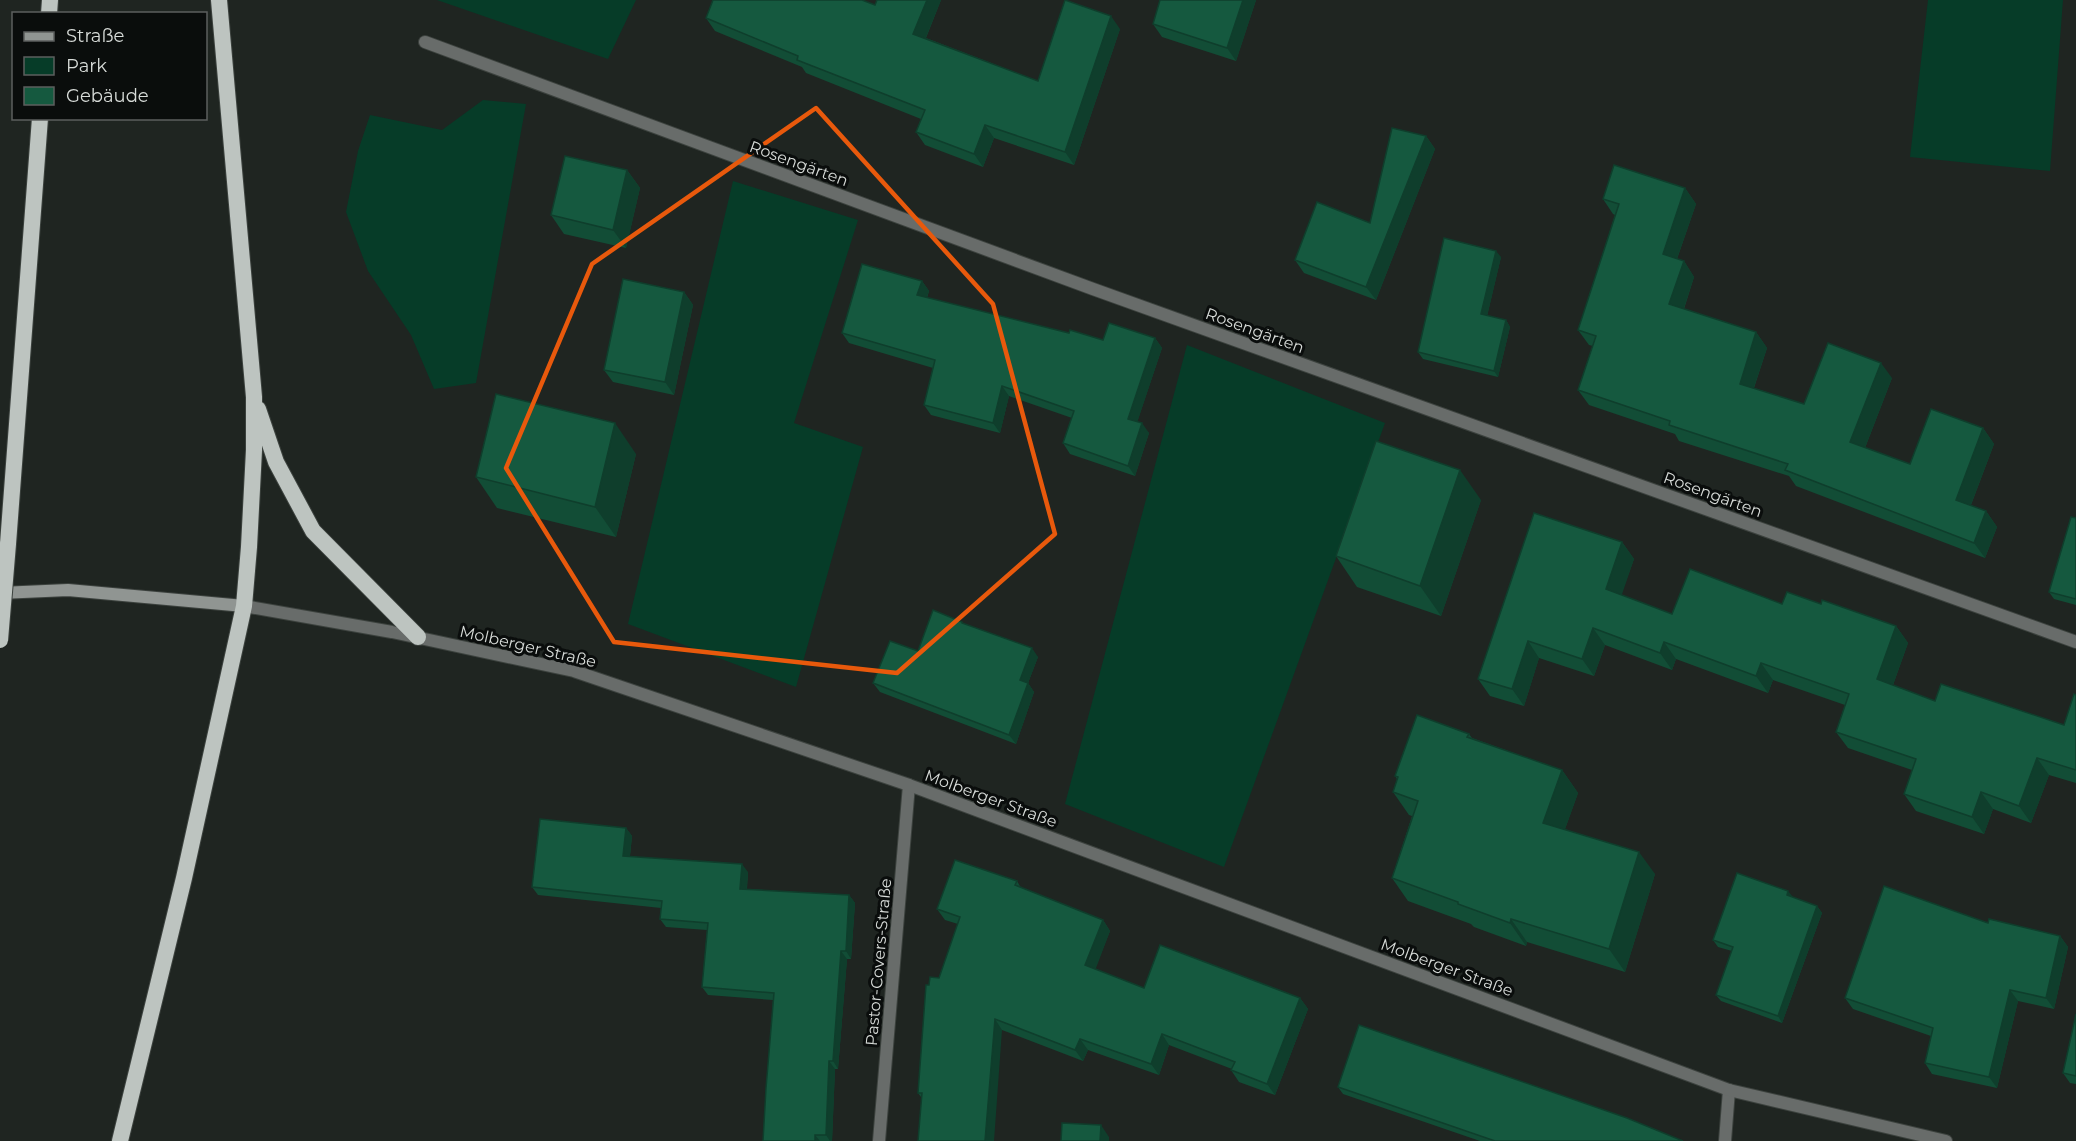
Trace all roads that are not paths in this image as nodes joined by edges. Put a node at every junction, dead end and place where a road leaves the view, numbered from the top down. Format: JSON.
{"nodes":[{"id":1,"x":219,"y":0,"type":"edge"},
{"id":2,"x":425,"y":42,"type":"dead end"},
{"id":3,"x":40,"y":120,"type":"edge"},
{"id":4,"x":254,"y":397,"type":"junction"},
{"id":5,"x":0,"y":593,"type":"edge"},
{"id":6,"x":244,"y":606,"type":"junction"},
{"id":7,"x":418,"y":637,"type":"junction"},
{"id":8,"x":0,"y":640,"type":"edge"},
{"id":9,"x":2076,"y":642,"type":"edge"},
{"id":10,"x":909,"y":785,"type":"junction"},
{"id":11,"x":1729,"y":1090,"type":"junction"},
{"id":12,"x":120,"y":1141,"type":"edge"},
{"id":13,"x":879,"y":1141,"type":"edge"},
{"id":14,"x":1725,"y":1141,"type":"edge"},
{"id":15,"x":1946,"y":1141,"type":"edge"}],
"edges":[{"from":1,"to":4,"type":"highway"},
{"from":2,"to":9,"type":"street","name":"Rosengärten"},
{"from":3,"to":8,"type":"highway","bridge":true},
{"from":4,"to":6,"type":"highway"},
{"from":4,"to":7,"type":"highway"},
{"from":5,"to":6,"type":"main road","name":"Molberger Straße"},
{"from":6,"to":7,"type":"street","name":"Molberger Straße"},
{"from":6,"to":12,"type":"highway"},
{"from":7,"to":10,"type":"street","name":"Molberger Straße"},
{"from":10,"to":11,"type":"street","name":"Molberger Straße"},
{"from":10,"to":13,"type":"street","name":"Pastor-Covers-Straße"},
{"from":11,"to":14,"type":"street"},
{"from":11,"to":15,"type":"street","name":"Molberger Straße"}]}
